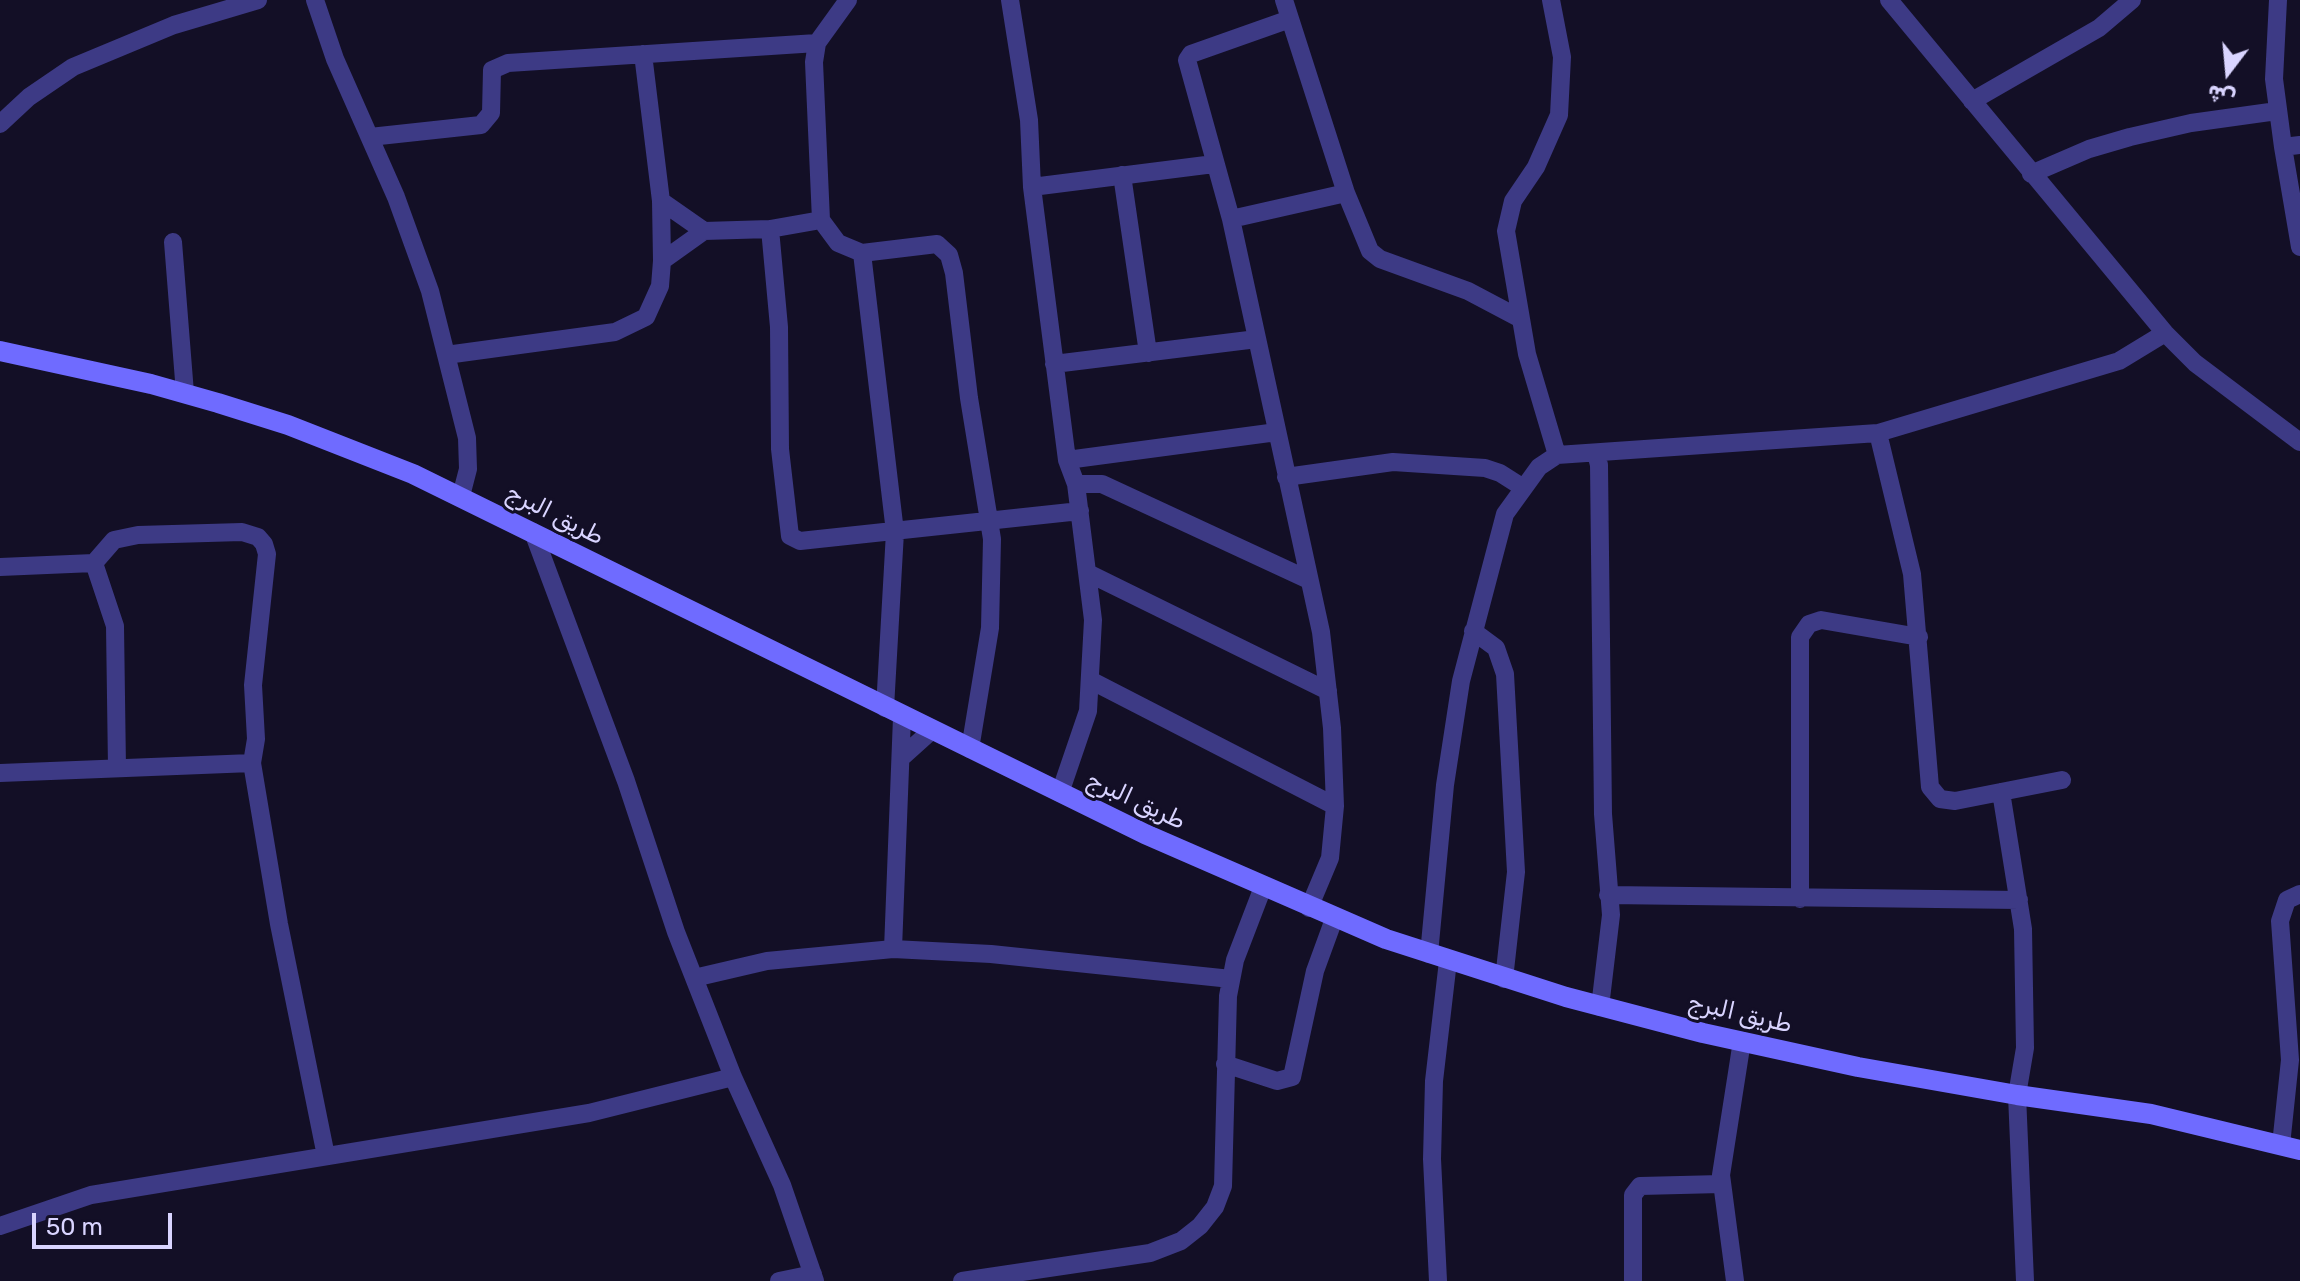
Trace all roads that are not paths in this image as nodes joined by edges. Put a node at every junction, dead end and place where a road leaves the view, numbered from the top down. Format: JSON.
{"nodes":[{"id":1,"x":258,"y":0,"type":"edge"},
{"id":2,"x":315,"y":0,"type":"edge"},
{"id":3,"x":848,"y":0,"type":"edge"},
{"id":4,"x":1010,"y":0,"type":"edge"},
{"id":5,"x":1284,"y":0,"type":"edge"},
{"id":6,"x":1551,"y":0,"type":"edge"},
{"id":7,"x":1889,"y":0,"type":"edge"},
{"id":8,"x":2132,"y":0,"type":"edge"},
{"id":9,"x":2278,"y":0,"type":"edge"},
{"id":10,"x":1290,"y":19,"type":"junction"},
{"id":11,"x":817,"y":43,"type":"junction"},
{"id":12,"x":643,"y":54,"type":"junction"},
{"id":13,"x":1972,"y":101,"type":"junction"},
{"id":14,"x":2277,"y":111,"type":"junction"},
{"id":15,"x":0,"y":124,"type":"edge"},
{"id":16,"x":370,"y":137,"type":"junction"},
{"id":17,"x":2292,"y":146,"type":"edge"},
{"id":18,"x":1214,"y":164,"type":"junction"},
{"id":19,"x":2031,"y":174,"type":"junction"},
{"id":20,"x":1122,"y":175,"type":"junction"},
{"id":21,"x":1032,"y":187,"type":"junction"},
{"id":22,"x":1346,"y":193,"type":"junction"},
{"id":23,"x":661,"y":201,"type":"junction"},
{"id":24,"x":1231,"y":219,"type":"junction"},
{"id":25,"x":821,"y":220,"type":"junction"},
{"id":26,"x":770,"y":229,"type":"junction"},
{"id":27,"x":704,"y":231,"type":"junction"},
{"id":28,"x":173,"y":242,"type":"dead end"},
{"id":29,"x":2300,"y":247,"type":"edge"},
{"id":30,"x":862,"y":253,"type":"junction"},
{"id":31,"x":662,"y":261,"type":"junction"},
{"id":32,"x":1521,"y":319,"type":"junction"},
{"id":33,"x":2165,"y":333,"type":"junction"},
{"id":34,"x":1257,"y":339,"type":"junction"},
{"id":35,"x":0,"y":351,"type":"edge"},
{"id":36,"x":1148,"y":353,"type":"junction"},
{"id":37,"x":446,"y":355,"type":"junction"},
{"id":38,"x":1054,"y":364,"type":"junction"},
{"id":39,"x":185,"y":393,"type":"junction"},
{"id":40,"x":1277,"y":432,"type":"junction"},
{"id":41,"x":1878,"y":433,"type":"junction"},
{"id":42,"x":2300,"y":442,"type":"edge"},
{"id":43,"x":1596,"y":453,"type":"junction"},
{"id":44,"x":1557,"y":455,"type":"junction"},
{"id":45,"x":1067,"y":460,"type":"junction"},
{"id":46,"x":1286,"y":477,"type":"junction"},
{"id":47,"x":1076,"y":484,"type":"junction"},
{"id":48,"x":1522,"y":487,"type":"junction"},
{"id":49,"x":461,"y":496,"type":"junction"},
{"id":50,"x":1080,"y":511,"type":"junction"},
{"id":51,"x":989,"y":522,"type":"junction"},
{"id":52,"x":533,"y":532,"type":"junction"},
{"id":53,"x":895,"y":532,"type":"junction"},
{"id":54,"x":94,"y":563,"type":"junction"},
{"id":55,"x":0,"y":567,"type":"edge"},
{"id":56,"x":1088,"y":573,"type":"junction"},
{"id":57,"x":1309,"y":580,"type":"junction"},
{"id":58,"x":1473,"y":631,"type":"junction"},
{"id":59,"x":1919,"y":637,"type":"junction"},
{"id":60,"x":1092,"y":681,"type":"junction"},
{"id":61,"x":1328,"y":691,"type":"junction"},
{"id":62,"x":893,"y":712,"type":"junction"},
{"id":63,"x":931,"y":731,"type":"junction"},
{"id":64,"x":970,"y":749,"type":"junction"},
{"id":65,"x":901,"y":758,"type":"junction"},
{"id":66,"x":252,"y":763,"type":"junction"},
{"id":67,"x":117,"y":768,"type":"junction"},
{"id":68,"x":0,"y":773,"type":"edge"},
{"id":69,"x":2062,"y":780,"type":"dead end"},
{"id":70,"x":2001,"y":792,"type":"junction"},
{"id":71,"x":1060,"y":793,"type":"junction"},
{"id":72,"x":1335,"y":806,"type":"junction"},
{"id":73,"x":1263,"y":887,"type":"junction"},
{"id":74,"x":2300,"y":894,"type":"edge"},
{"id":75,"x":1608,"y":895,"type":"junction"},
{"id":76,"x":1800,"y":899,"type":"junction"},
{"id":77,"x":2019,"y":900,"type":"junction"},
{"id":78,"x":1309,"y":908,"type":"junction"},
{"id":79,"x":1334,"y":919,"type":"junction"},
{"id":80,"x":893,"y":949,"type":"junction"},
{"id":81,"x":1438,"y":957,"type":"junction"},
{"id":82,"x":694,"y":978,"type":"junction"},
{"id":83,"x":1231,"y":979,"type":"junction"},
{"id":84,"x":1504,"y":979,"type":"junction"},
{"id":85,"x":1600,"y":1007,"type":"junction"},
{"id":86,"x":1742,"y":1041,"type":"junction"},
{"id":87,"x":1225,"y":1064,"type":"junction"},
{"id":88,"x":733,"y":1077,"type":"junction"},
{"id":89,"x":2017,"y":1095,"type":"junction"},
{"id":90,"x":2291,"y":1148,"type":"edge"},
{"id":91,"x":326,"y":1156,"type":"junction"},
{"id":92,"x":1721,"y":1184,"type":"junction"},
{"id":93,"x":0,"y":1226,"type":"edge"},
{"id":94,"x":1022,"y":1277,"type":"edge"},
{"id":95,"x":814,"y":1278,"type":"edge"},
{"id":96,"x":779,"y":1281,"type":"edge"},
{"id":97,"x":962,"y":1281,"type":"edge"},
{"id":98,"x":1438,"y":1281,"type":"edge"},
{"id":99,"x":1633,"y":1281,"type":"edge"},
{"id":100,"x":1735,"y":1281,"type":"edge"},
{"id":101,"x":2025,"y":1281,"type":"edge"}],
"edges":[{"from":1,"to":15,"type":"street"},
{"from":2,"to":16,"type":"street"},
{"from":3,"to":11,"type":"street"},
{"from":4,"to":21,"type":"street"},
{"from":5,"to":10,"type":"street"},
{"from":6,"to":32,"type":"street"},
{"from":7,"to":13,"type":"street"},
{"from":8,"to":13,"type":"street"},
{"from":9,"to":14,"type":"street"},
{"from":10,"to":18,"type":"street"},
{"from":10,"to":22,"type":"street"},
{"from":11,"to":12,"type":"street"},
{"from":11,"to":25,"type":"street"},
{"from":12,"to":16,"type":"street"},
{"from":12,"to":23,"type":"street"},
{"from":13,"to":19,"type":"street"},
{"from":14,"to":17,"type":"street"},
{"from":14,"to":19,"type":"street"},
{"from":16,"to":37,"type":"street"},
{"from":17,"to":29,"type":"street"},
{"from":18,"to":20,"type":"street"},
{"from":18,"to":24,"type":"street"},
{"from":19,"to":33,"type":"street"},
{"from":20,"to":21,"type":"street"},
{"from":20,"to":36,"type":"street"},
{"from":21,"to":38,"type":"street"},
{"from":22,"to":24,"type":"street"},
{"from":22,"to":32,"type":"street"},
{"from":23,"to":27,"type":"street"},
{"from":23,"to":31,"type":"street"},
{"from":24,"to":34,"type":"street"},
{"from":25,"to":26,"type":"street"},
{"from":25,"to":30,"type":"street"},
{"from":26,"to":27,"type":"street"},
{"from":26,"to":53,"type":"street"},
{"from":27,"to":31,"type":"street"},
{"from":28,"to":39,"type":"street"},
{"from":30,"to":51,"type":"street"},
{"from":30,"to":53,"type":"street"},
{"from":31,"to":37,"type":"street"},
{"from":32,"to":44,"type":"street"},
{"from":33,"to":41,"type":"street"},
{"from":33,"to":42,"type":"street"},
{"from":34,"to":36,"type":"street"},
{"from":34,"to":40,"type":"street"},
{"from":35,"to":39,"type":"street","name":"طريق البرج"},
{"from":36,"to":38,"type":"street"},
{"from":37,"to":49,"type":"street"},
{"from":38,"to":45,"type":"street"},
{"from":39,"to":49,"type":"street","name":"طريق البرج"},
{"from":40,"to":45,"type":"street"},
{"from":40,"to":46,"type":"street"},
{"from":41,"to":43,"type":"street"},
{"from":41,"to":59,"type":"street"},
{"from":43,"to":44,"type":"street"},
{"from":43,"to":75,"type":"street"},
{"from":44,"to":48,"type":"street"},
{"from":45,"to":47,"type":"street"},
{"from":46,"to":48,"type":"street"},
{"from":46,"to":57,"type":"street"},
{"from":47,"to":50,"type":"street"},
{"from":47,"to":57,"type":"street"},
{"from":48,"to":58,"type":"street"},
{"from":49,"to":52,"type":"street","name":"طريق البرج"},
{"from":50,"to":51,"type":"street"},
{"from":50,"to":56,"type":"street"},
{"from":51,"to":53,"type":"street"},
{"from":51,"to":64,"type":"street"},
{"from":52,"to":62,"type":"street","name":"طريق البرج"},
{"from":52,"to":82,"type":"street"},
{"from":53,"to":62,"type":"street"},
{"from":54,"to":55,"type":"street"},
{"from":54,"to":66,"type":"street"},
{"from":54,"to":67,"type":"street"},
{"from":56,"to":60,"type":"street"},
{"from":56,"to":61,"type":"street"},
{"from":57,"to":61,"type":"street"},
{"from":58,"to":81,"type":"street"},
{"from":58,"to":84,"type":"street"},
{"from":59,"to":70,"type":"street"},
{"from":59,"to":76,"type":"street"},
{"from":60,"to":71,"type":"street"},
{"from":60,"to":72,"type":"street"},
{"from":61,"to":72,"type":"street"},
{"from":62,"to":63,"type":"street","name":"طريق البرج"},
{"from":62,"to":65,"type":"street"},
{"from":63,"to":64,"type":"street","name":"طريق البرج"},
{"from":63,"to":65,"type":"street"},
{"from":64,"to":71,"type":"street","name":"طريق البرج"},
{"from":65,"to":80,"type":"street"},
{"from":66,"to":67,"type":"street"},
{"from":66,"to":91,"type":"street"},
{"from":67,"to":68,"type":"street"},
{"from":69,"to":70,"type":"street"},
{"from":70,"to":77,"type":"street"},
{"from":71,"to":73,"type":"street","name":"طريق البرج"},
{"from":72,"to":78,"type":"street"},
{"from":73,"to":78,"type":"street","name":"طريق البرج"},
{"from":73,"to":83,"type":"street"},
{"from":74,"to":90,"type":"street"},
{"from":75,"to":76,"type":"street"},
{"from":75,"to":85,"type":"street"},
{"from":76,"to":77,"type":"street"},
{"from":77,"to":89,"type":"street"},
{"from":78,"to":79,"type":"street","name":"طريق البرج"},
{"from":79,"to":81,"type":"street","name":"طريق البرج"},
{"from":79,"to":87,"type":"street"},
{"from":80,"to":82,"type":"street"},
{"from":80,"to":83,"type":"street"},
{"from":81,"to":84,"type":"street","name":"طريق البرج"},
{"from":81,"to":98,"type":"street"},
{"from":82,"to":88,"type":"street"},
{"from":83,"to":87,"type":"street"},
{"from":84,"to":85,"type":"street","name":"طريق البرج"},
{"from":85,"to":86,"type":"street","name":"طريق البرج"},
{"from":86,"to":89,"type":"street","name":"طريق البرج"},
{"from":86,"to":92,"type":"street"},
{"from":87,"to":94,"type":"street"},
{"from":88,"to":91,"type":"street"},
{"from":88,"to":95,"type":"street"},
{"from":89,"to":90,"type":"street","name":"طريق البرج"},
{"from":89,"to":101,"type":"street"},
{"from":91,"to":93,"type":"street"},
{"from":92,"to":99,"type":"street"},
{"from":92,"to":100,"type":"street"},
{"from":94,"to":97,"type":"street"},
{"from":95,"to":96,"type":"street"}]}
